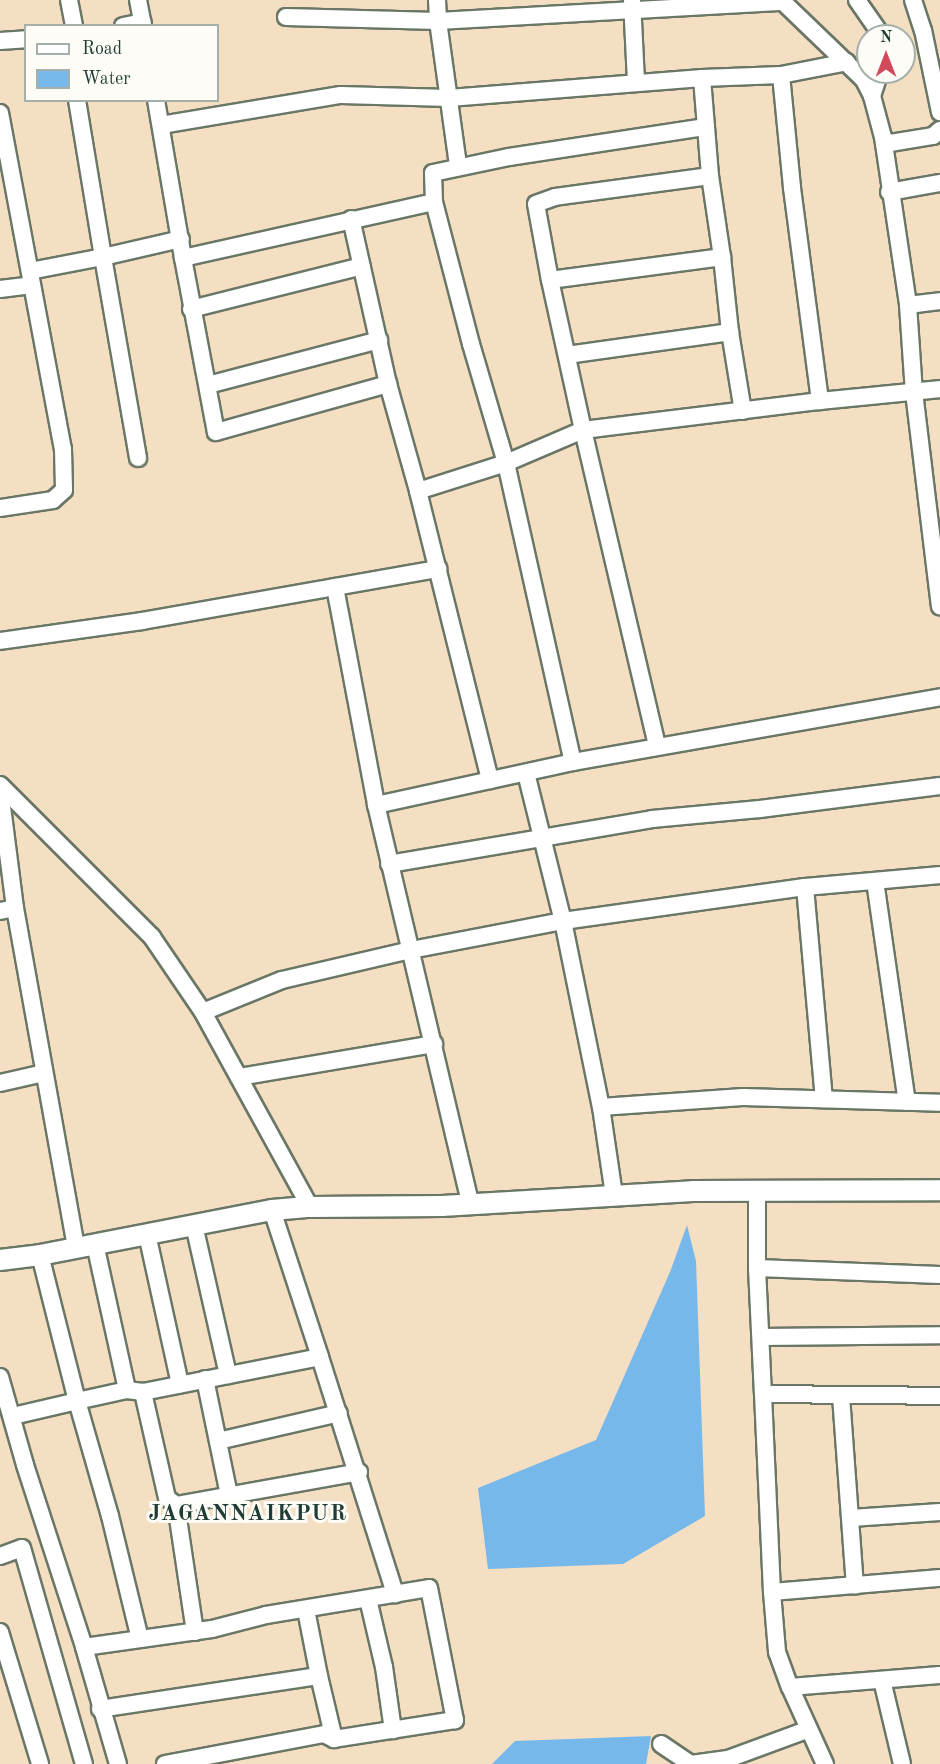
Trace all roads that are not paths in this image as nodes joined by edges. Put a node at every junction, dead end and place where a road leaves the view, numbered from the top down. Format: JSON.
{"nodes":[{"id":1,"x":69,"y":0,"type":"edge"},
{"id":2,"x":138,"y":0,"type":"edge"},
{"id":3,"x":437,"y":0,"type":"edge"},
{"id":4,"x":857,"y":0,"type":"edge"},
{"id":5,"x":913,"y":0,"type":"edge"},
{"id":6,"x":782,"y":1,"type":"edge"},
{"id":7,"x":633,"y":5,"type":"edge"},
{"id":8,"x":286,"y":17,"type":"dead end"},
{"id":9,"x":438,"y":21,"type":"junction"},
{"id":10,"x":74,"y":24,"type":"edge"},
{"id":11,"x":143,"y":24,"type":"edge"},
{"id":12,"x":874,"y":24,"type":"edge"},
{"id":13,"x":24,"y":39,"type":"edge"},
{"id":14,"x":0,"y":41,"type":"edge"},
{"id":15,"x":847,"y":62,"type":"junction"},
{"id":16,"x":781,"y":75,"type":"junction"},
{"id":17,"x":702,"y":78,"type":"junction"},
{"id":18,"x":636,"y":83,"type":"junction"},
{"id":19,"x":876,"y":84,"type":"edge"},
{"id":20,"x":872,"y":96,"type":"junction"},
{"id":21,"x":449,"y":98,"type":"junction"},
{"id":22,"x":77,"y":102,"type":"edge"},
{"id":23,"x":156,"y":102,"type":"edge"},
{"id":24,"x":940,"y":112,"type":"edge"},
{"id":25,"x":0,"y":113,"type":"edge"},
{"id":26,"x":161,"y":125,"type":"junction"},
{"id":27,"x":706,"y":127,"type":"junction"},
{"id":28,"x":940,"y":130,"type":"edge"},
{"id":29,"x":884,"y":144,"type":"junction"},
{"id":30,"x":458,"y":166,"type":"junction"},
{"id":31,"x":5,"y":171,"type":"edge"},
{"id":32,"x":710,"y":176,"type":"junction"},
{"id":33,"x":940,"y":183,"type":"edge"},
{"id":34,"x":889,"y":192,"type":"junction"},
{"id":35,"x":434,"y":202,"type":"junction"},
{"id":36,"x":351,"y":219,"type":"junction"},
{"id":37,"x":181,"y":239,"type":"junction"},
{"id":38,"x":103,"y":257,"type":"junction"},
{"id":39,"x":722,"y":257,"type":"junction"},
{"id":40,"x":183,"y":258,"type":"junction"},
{"id":41,"x":362,"y":266,"type":"junction"},
{"id":42,"x":31,"y":278,"type":"junction"},
{"id":43,"x":550,"y":280,"type":"junction"},
{"id":44,"x":0,"y":290,"type":"edge"},
{"id":45,"x":940,"y":301,"type":"edge"},
{"id":46,"x":908,"y":305,"type":"junction"},
{"id":47,"x":191,"y":309,"type":"junction"},
{"id":48,"x":730,"y":332,"type":"junction"},
{"id":49,"x":379,"y":340,"type":"junction"},
{"id":50,"x":567,"y":355,"type":"junction"},
{"id":51,"x":388,"y":384,"type":"junction"},
{"id":52,"x":208,"y":385,"type":"junction"},
{"id":53,"x":940,"y":389,"type":"edge"},
{"id":54,"x":914,"y":392,"type":"junction"},
{"id":55,"x":820,"y":401,"type":"junction"},
{"id":56,"x":743,"y":411,"type":"junction"},
{"id":57,"x":583,"y":430,"type":"junction"},
{"id":58,"x":138,"y":458,"type":"dead end"},
{"id":59,"x":506,"y":463,"type":"junction"},
{"id":60,"x":418,"y":491,"type":"junction"},
{"id":61,"x":0,"y":508,"type":"edge"},
{"id":62,"x":438,"y":569,"type":"junction"},
{"id":63,"x":334,"y":587,"type":"junction"},
{"id":64,"x":940,"y":606,"type":"edge"},
{"id":65,"x":0,"y":641,"type":"edge"},
{"id":66,"x":940,"y":697,"type":"edge"},
{"id":67,"x":657,"y":746,"type":"junction"},
{"id":68,"x":573,"y":762,"type":"junction"},
{"id":69,"x":526,"y":773,"type":"junction"},
{"id":70,"x":490,"y":780,"type":"junction"},
{"id":71,"x":0,"y":785,"type":"edge"},
{"id":72,"x":940,"y":786,"type":"edge"},
{"id":73,"x":0,"y":792,"type":"edge"},
{"id":74,"x":376,"y":805,"type":"junction"},
{"id":75,"x":541,"y":837,"type":"junction"},
{"id":76,"x":389,"y":864,"type":"junction"},
{"id":77,"x":940,"y":875,"type":"edge"},
{"id":78,"x":876,"y":881,"type":"junction"},
{"id":79,"x":805,"y":887,"type":"junction"},
{"id":80,"x":7,"y":909,"type":"edge"},
{"id":81,"x":563,"y":921,"type":"junction"},
{"id":82,"x":411,"y":950,"type":"junction"},
{"id":83,"x":203,"y":1012,"type":"junction"},
{"id":84,"x":434,"y":1044,"type":"junction"},
{"id":85,"x":44,"y":1073,"type":"junction"},
{"id":86,"x":239,"y":1077,"type":"junction"},
{"id":87,"x":0,"y":1083,"type":"edge"},
{"id":88,"x":824,"y":1099,"type":"junction"},
{"id":89,"x":907,"y":1102,"type":"junction"},
{"id":90,"x":940,"y":1102,"type":"edge"},
{"id":91,"x":601,"y":1107,"type":"junction"},
{"id":92,"x":757,"y":1190,"type":"junction"},
{"id":93,"x":940,"y":1190,"type":"edge"},
{"id":94,"x":614,"y":1195,"type":"junction"},
{"id":95,"x":470,"y":1202,"type":"junction"},
{"id":96,"x":310,"y":1207,"type":"junction"},
{"id":97,"x":272,"y":1210,"type":"junction"},
{"id":98,"x":194,"y":1225,"type":"junction"},
{"id":99,"x":147,"y":1234,"type":"junction"},
{"id":100,"x":85,"y":1246,"type":"junction"},
{"id":101,"x":40,"y":1255,"type":"junction"},
{"id":102,"x":0,"y":1260,"type":"edge"},
{"id":103,"x":756,"y":1268,"type":"junction"},
{"id":104,"x":940,"y":1275,"type":"edge"},
{"id":105,"x":940,"y":1335,"type":"edge"},
{"id":106,"x":761,"y":1337,"type":"junction"},
{"id":107,"x":320,"y":1357,"type":"junction"},
{"id":108,"x":228,"y":1375,"type":"junction"},
{"id":109,"x":0,"y":1377,"type":"edge"},
{"id":110,"x":205,"y":1379,"type":"junction"},
{"id":111,"x":180,"y":1384,"type":"junction"},
{"id":112,"x":135,"y":1391,"type":"junction"},
{"id":113,"x":763,"y":1394,"type":"junction"},
{"id":114,"x":841,"y":1396,"type":"junction"},
{"id":115,"x":940,"y":1396,"type":"edge"},
{"id":116,"x":77,"y":1401,"type":"junction"},
{"id":117,"x":339,"y":1413,"type":"junction"},
{"id":118,"x":13,"y":1416,"type":"junction"},
{"id":119,"x":218,"y":1441,"type":"junction"},
{"id":120,"x":358,"y":1472,"type":"junction"},
{"id":121,"x":229,"y":1495,"type":"junction"},
{"id":122,"x":176,"y":1505,"type":"junction"},
{"id":123,"x":940,"y":1512,"type":"edge"},
{"id":124,"x":851,"y":1518,"type":"junction"},
{"id":125,"x":0,"y":1556,"type":"edge"},
{"id":126,"x":940,"y":1578,"type":"edge"},
{"id":127,"x":855,"y":1585,"type":"junction"},
{"id":128,"x":772,"y":1592,"type":"junction"},
{"id":129,"x":395,"y":1594,"type":"junction"},
{"id":130,"x":368,"y":1599,"type":"junction"},
{"id":131,"x":306,"y":1610,"type":"junction"},
{"id":132,"x":0,"y":1632,"type":"edge"},
{"id":133,"x":195,"y":1632,"type":"junction"},
{"id":134,"x":140,"y":1640,"type":"junction"},
{"id":135,"x":84,"y":1647,"type":"junction"},
{"id":136,"x":940,"y":1674,"type":"edge"},
{"id":137,"x":319,"y":1676,"type":"junction"},
{"id":138,"x":882,"y":1680,"type":"junction"},
{"id":139,"x":790,"y":1687,"type":"junction"},
{"id":140,"x":100,"y":1709,"type":"junction"},
{"id":141,"x":809,"y":1729,"type":"junction"},
{"id":142,"x":393,"y":1730,"type":"junction"},
{"id":143,"x":334,"y":1739,"type":"junction"},
{"id":144,"x":661,"y":1744,"type":"dead end"},
{"id":145,"x":40,"y":1764,"type":"edge"},
{"id":146,"x":84,"y":1764,"type":"edge"},
{"id":147,"x":118,"y":1764,"type":"edge"},
{"id":148,"x":165,"y":1764,"type":"edge"},
{"id":149,"x":825,"y":1764,"type":"edge"},
{"id":150,"x":902,"y":1764,"type":"edge"}],
"edges":[{"from":1,"to":10,"type":"street"},
{"from":2,"to":11,"type":"street"},
{"from":3,"to":9,"type":"street"},
{"from":4,"to":12,"type":"street"},
{"from":5,"to":24,"type":"street"},
{"from":6,"to":7,"type":"street"},
{"from":6,"to":15,"type":"street"},
{"from":7,"to":9,"type":"street"},
{"from":7,"to":18,"type":"street"},
{"from":8,"to":9,"type":"street"},
{"from":9,"to":21,"type":"street"},
{"from":13,"to":14,"type":"street"},
{"from":15,"to":16,"type":"street"},
{"from":15,"to":20,"type":"street"},
{"from":16,"to":17,"type":"street"},
{"from":16,"to":55,"type":"street"},
{"from":17,"to":18,"type":"street"},
{"from":17,"to":27,"type":"street"},
{"from":18,"to":21,"type":"street"},
{"from":19,"to":20,"type":"street"},
{"from":20,"to":29,"type":"street"},
{"from":21,"to":26,"type":"street"},
{"from":21,"to":30,"type":"street"},
{"from":22,"to":38,"type":"street"},
{"from":23,"to":26,"type":"street"},
{"from":25,"to":31,"type":"street"},
{"from":26,"to":37,"type":"street"},
{"from":27,"to":30,"type":"street"},
{"from":27,"to":32,"type":"street"},
{"from":28,"to":29,"type":"street"},
{"from":29,"to":34,"type":"street"},
{"from":30,"to":35,"type":"street"},
{"from":31,"to":42,"type":"street"},
{"from":32,"to":39,"type":"street"},
{"from":32,"to":43,"type":"street"},
{"from":33,"to":34,"type":"street"},
{"from":34,"to":46,"type":"street"},
{"from":35,"to":36,"type":"street"},
{"from":35,"to":59,"type":"street"},
{"from":36,"to":40,"type":"street"},
{"from":36,"to":41,"type":"street"},
{"from":37,"to":38,"type":"street"},
{"from":37,"to":40,"type":"street"},
{"from":38,"to":42,"type":"street"},
{"from":38,"to":58,"type":"street"},
{"from":39,"to":43,"type":"street"},
{"from":39,"to":48,"type":"street"},
{"from":40,"to":47,"type":"street"},
{"from":41,"to":47,"type":"street"},
{"from":41,"to":49,"type":"street"},
{"from":42,"to":44,"type":"street"},
{"from":42,"to":61,"type":"street"},
{"from":43,"to":50,"type":"street"},
{"from":45,"to":46,"type":"street"},
{"from":46,"to":54,"type":"street"},
{"from":47,"to":52,"type":"street"},
{"from":48,"to":50,"type":"street"},
{"from":48,"to":56,"type":"street"},
{"from":49,"to":51,"type":"street"},
{"from":49,"to":52,"type":"street"},
{"from":50,"to":57,"type":"street"},
{"from":51,"to":52,"type":"street"},
{"from":51,"to":60,"type":"street"},
{"from":53,"to":54,"type":"street"},
{"from":54,"to":55,"type":"street"},
{"from":54,"to":64,"type":"street"},
{"from":55,"to":56,"type":"street"},
{"from":56,"to":57,"type":"street"},
{"from":57,"to":59,"type":"street"},
{"from":57,"to":67,"type":"street"},
{"from":59,"to":60,"type":"street"},
{"from":59,"to":68,"type":"street"},
{"from":60,"to":62,"type":"street"},
{"from":62,"to":63,"type":"street"},
{"from":62,"to":70,"type":"street"},
{"from":63,"to":65,"type":"street"},
{"from":63,"to":74,"type":"street"},
{"from":66,"to":67,"type":"street"},
{"from":67,"to":68,"type":"street"},
{"from":68,"to":69,"type":"street"},
{"from":69,"to":70,"type":"street"},
{"from":69,"to":75,"type":"street"},
{"from":70,"to":74,"type":"street"},
{"from":71,"to":83,"type":"street"},
{"from":72,"to":75,"type":"street"},
{"from":73,"to":80,"type":"street"},
{"from":74,"to":76,"type":"street"},
{"from":75,"to":76,"type":"street"},
{"from":75,"to":81,"type":"street"},
{"from":76,"to":82,"type":"street"},
{"from":77,"to":78,"type":"street"},
{"from":78,"to":79,"type":"street"},
{"from":78,"to":89,"type":"street"},
{"from":79,"to":81,"type":"street"},
{"from":79,"to":88,"type":"street"},
{"from":80,"to":85,"type":"street"},
{"from":81,"to":82,"type":"street"},
{"from":81,"to":91,"type":"street"},
{"from":82,"to":83,"type":"street"},
{"from":82,"to":84,"type":"street"},
{"from":83,"to":86,"type":"street"},
{"from":84,"to":86,"type":"street"},
{"from":84,"to":95,"type":"street"},
{"from":85,"to":87,"type":"street"},
{"from":85,"to":100,"type":"street"},
{"from":86,"to":96,"type":"street"},
{"from":88,"to":89,"type":"street"},
{"from":88,"to":91,"type":"street"},
{"from":89,"to":90,"type":"street"},
{"from":91,"to":94,"type":"street"},
{"from":92,"to":93,"type":"street"},
{"from":92,"to":94,"type":"street"},
{"from":92,"to":103,"type":"street"},
{"from":94,"to":95,"type":"street"},
{"from":95,"to":96,"type":"street"},
{"from":96,"to":97,"type":"street"},
{"from":97,"to":98,"type":"street"},
{"from":97,"to":107,"type":"street"},
{"from":98,"to":99,"type":"street"},
{"from":98,"to":108,"type":"street"},
{"from":99,"to":100,"type":"street"},
{"from":99,"to":111,"type":"street"},
{"from":100,"to":101,"type":"street"},
{"from":100,"to":112,"type":"street"},
{"from":101,"to":102,"type":"street"},
{"from":101,"to":116,"type":"street"},
{"from":103,"to":104,"type":"street"},
{"from":103,"to":106,"type":"street"},
{"from":105,"to":106,"type":"street"},
{"from":106,"to":113,"type":"street"},
{"from":107,"to":108,"type":"street"},
{"from":107,"to":117,"type":"street"},
{"from":108,"to":110,"type":"street"},
{"from":109,"to":118,"type":"street"},
{"from":110,"to":111,"type":"street"},
{"from":110,"to":119,"type":"street"},
{"from":111,"to":112,"type":"street"},
{"from":112,"to":116,"type":"street"},
{"from":112,"to":122,"type":"street"},
{"from":113,"to":114,"type":"street"},
{"from":113,"to":128,"type":"street"},
{"from":114,"to":115,"type":"street"},
{"from":114,"to":124,"type":"street"},
{"from":116,"to":118,"type":"street"},
{"from":116,"to":134,"type":"street"},
{"from":117,"to":119,"type":"street"},
{"from":117,"to":120,"type":"street"},
{"from":118,"to":135,"type":"street"},
{"from":119,"to":121,"type":"street"},
{"from":120,"to":121,"type":"street"},
{"from":120,"to":129,"type":"street"},
{"from":121,"to":122,"type":"street"},
{"from":122,"to":133,"type":"street"},
{"from":123,"to":124,"type":"street"},
{"from":124,"to":127,"type":"street"},
{"from":125,"to":146,"type":"street"},
{"from":126,"to":127,"type":"street"},
{"from":127,"to":128,"type":"street"},
{"from":128,"to":139,"type":"street"},
{"from":129,"to":130,"type":"street"},
{"from":129,"to":142,"type":"street"},
{"from":130,"to":131,"type":"street"},
{"from":130,"to":142,"type":"street"},
{"from":131,"to":133,"type":"street"},
{"from":131,"to":137,"type":"street"},
{"from":132,"to":145,"type":"street"},
{"from":133,"to":134,"type":"street"},
{"from":134,"to":135,"type":"street"},
{"from":135,"to":140,"type":"street"},
{"from":136,"to":138,"type":"street"},
{"from":137,"to":140,"type":"street"},
{"from":137,"to":143,"type":"street"},
{"from":138,"to":139,"type":"street"},
{"from":138,"to":150,"type":"street"},
{"from":139,"to":141,"type":"street"},
{"from":140,"to":147,"type":"street"},
{"from":141,"to":144,"type":"street"},
{"from":141,"to":149,"type":"street"},
{"from":142,"to":143,"type":"street"},
{"from":143,"to":148,"type":"street"}]}
